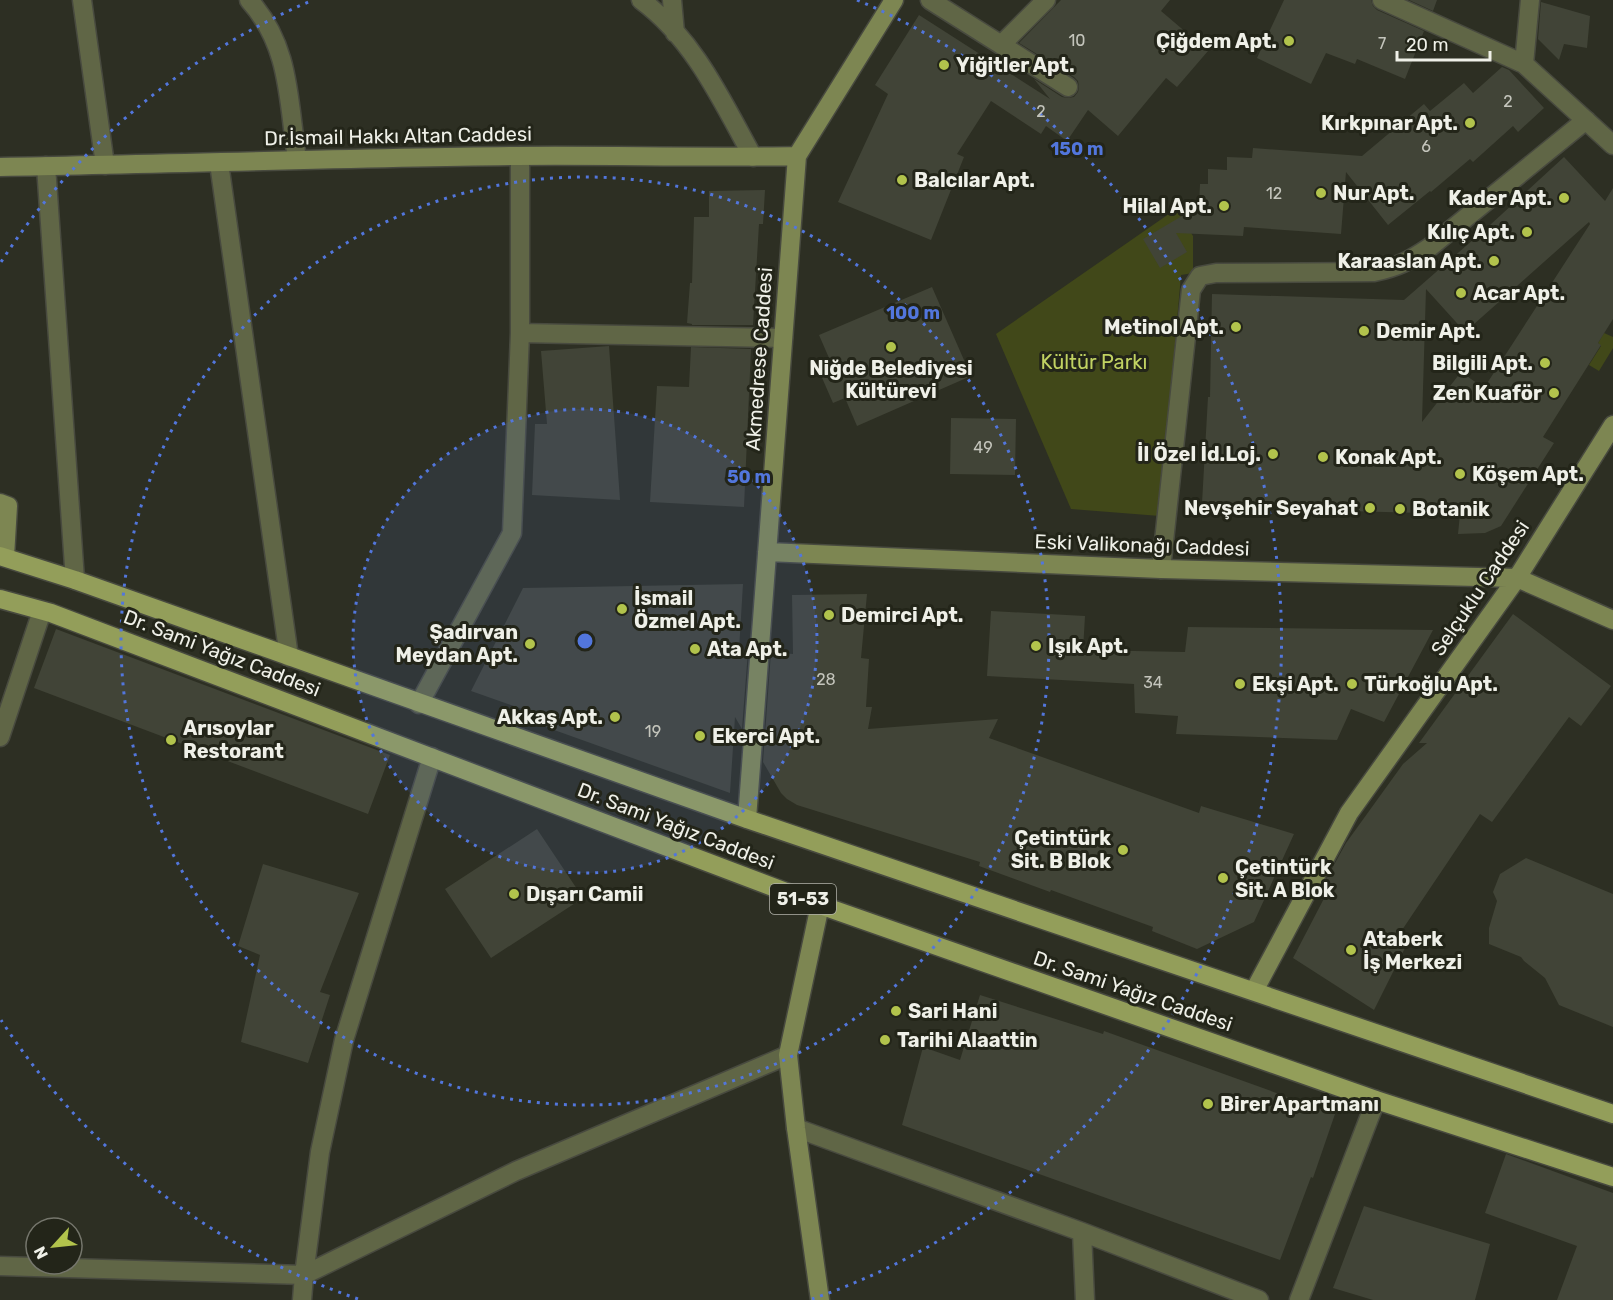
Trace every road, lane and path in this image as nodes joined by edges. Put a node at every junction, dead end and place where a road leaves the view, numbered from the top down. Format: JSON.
{"nodes":[{"id":1,"x":82,"y":0,"type":"edge"},
{"id":2,"x":249,"y":0,"type":"edge"},
{"id":3,"x":641,"y":0,"type":"edge"},
{"id":4,"x":672,"y":0,"type":"edge"},
{"id":5,"x":894,"y":0,"type":"edge"},
{"id":6,"x":930,"y":0,"type":"edge"},
{"id":7,"x":1046,"y":0,"type":"edge"},
{"id":8,"x":1382,"y":0,"type":"edge"},
{"id":9,"x":1530,"y":0,"type":"edge"},
{"id":10,"x":675,"y":33,"type":"junction"},
{"id":11,"x":1001,"y":45,"type":"junction"},
{"id":12,"x":1524,"y":64,"type":"junction"},
{"id":13,"x":1068,"y":87,"type":"dead end"},
{"id":14,"x":1586,"y":120,"type":"junction"},
{"id":15,"x":1613,"y":144,"type":"edge"},
{"id":16,"x":520,"y":156,"type":"junction"},
{"id":17,"x":797,"y":156,"type":"junction"},
{"id":18,"x":753,"y":157,"type":"junction"},
{"id":19,"x":297,"y":159,"type":"junction"},
{"id":20,"x":219,"y":163,"type":"junction"},
{"id":21,"x":105,"y":165,"type":"junction"},
{"id":22,"x":46,"y":166,"type":"junction"},
{"id":23,"x":0,"y":167,"type":"edge"},
{"id":24,"x":520,"y":333,"type":"junction"},
{"id":25,"x":783,"y":338,"type":"junction"},
{"id":26,"x":1613,"y":425,"type":"edge"},
{"id":27,"x":0,"y":503,"type":"edge"},
{"id":28,"x":767,"y":552,"type":"junction"},
{"id":29,"x":2,"y":556,"type":"edge"},
{"id":30,"x":1161,"y":568,"type":"junction"},
{"id":31,"x":1517,"y":578,"type":"junction"},
{"id":32,"x":75,"y":580,"type":"junction"},
{"id":33,"x":0,"y":599,"type":"edge"},
{"id":34,"x":42,"y":611,"type":"junction"},
{"id":35,"x":1613,"y":620,"type":"edge"},
{"id":36,"x":289,"y":657,"type":"junction"},
{"id":37,"x":419,"y":704,"type":"junction"},
{"id":38,"x":0,"y":737,"type":"edge"},
{"id":39,"x":432,"y":756,"type":"junction"},
{"id":40,"x":747,"y":819,"type":"junction"},
{"id":41,"x":820,"y":905,"type":"junction"},
{"id":42,"x":1254,"y":991,"type":"junction"},
{"id":43,"x":788,"y":1055,"type":"junction"},
{"id":44,"x":1376,"y":1100,"type":"junction"},
{"id":45,"x":1613,"y":1114,"type":"edge"},
{"id":46,"x":796,"y":1128,"type":"junction"},
{"id":47,"x":1613,"y":1177,"type":"edge"},
{"id":48,"x":1082,"y":1232,"type":"junction"},
{"id":49,"x":0,"y":1266,"type":"edge"},
{"id":50,"x":303,"y":1275,"type":"junction"},
{"id":51,"x":302,"y":1300,"type":"edge"},
{"id":52,"x":820,"y":1300,"type":"edge"},
{"id":53,"x":1085,"y":1300,"type":"edge"},
{"id":54,"x":1259,"y":1300,"type":"edge"},
{"id":55,"x":1299,"y":1300,"type":"edge"}],
"edges":[{"from":1,"to":21,"type":"street"},
{"from":2,"to":19,"type":"street"},
{"from":3,"to":10,"type":"street"},
{"from":4,"to":10,"type":"street"},
{"from":5,"to":17,"type":"street","name":"Akmedrese Caddesi"},
{"from":6,"to":11,"type":"street"},
{"from":7,"to":11,"type":"street"},
{"from":8,"to":12,"type":"street"},
{"from":9,"to":12,"type":"street"},
{"from":10,"to":18,"type":"street"},
{"from":11,"to":13,"type":"street"},
{"from":12,"to":14,"type":"street"},
{"from":14,"to":15,"type":"street"},
{"from":14,"to":30,"type":"street"},
{"from":16,"to":18,"type":"street","name":"Dr.İsmail Hakkı Altan Caddesi"},
{"from":16,"to":19,"type":"street","name":"Dr.İsmail Hakkı Altan Caddesi"},
{"from":16,"to":24,"type":"street"},
{"from":17,"to":18,"type":"street","name":"Dr.İsmail Hakkı Altan Caddesi"},
{"from":17,"to":25,"type":"street","name":"Akmedrese Caddesi"},
{"from":19,"to":20,"type":"street","name":"Dr.İsmail Hakkı Altan Caddesi"},
{"from":20,"to":21,"type":"street","name":"Dr.İsmail Hakkı Altan Caddesi"},
{"from":20,"to":36,"type":"street"},
{"from":21,"to":22,"type":"street","name":"Dr.İsmail Hakkı Altan Caddesi"},
{"from":22,"to":23,"type":"street","name":"Dr.İsmail Hakkı Altan Caddesi"},
{"from":22,"to":32,"type":"street"},
{"from":24,"to":25,"type":"street"},
{"from":24,"to":37,"type":"street"},
{"from":25,"to":28,"type":"street","name":"Akmedrese Caddesi"},
{"from":26,"to":31,"type":"street","name":"Selçuklu Caddesi"},
{"from":27,"to":29,"type":"street"},
{"from":28,"to":30,"type":"street","name":"Eski Valikonağı Caddesi"},
{"from":28,"to":40,"type":"street","name":"Akmedrese Caddesi"},
{"from":29,"to":32,"type":"main road","name":"Dr. Sami Yağız Caddesi"},
{"from":30,"to":31,"type":"street","name":"Eski Valikonağı Caddesi"},
{"from":31,"to":35,"type":"street"},
{"from":31,"to":42,"type":"street","name":"Selçuklu Caddesi"},
{"from":32,"to":36,"type":"main road","name":"Dr. Sami Yağız Caddesi"},
{"from":33,"to":34,"type":"main road","name":"Dr. Sami Yağız Caddesi","number":"51-53"},
{"from":34,"to":38,"type":"street"},
{"from":34,"to":39,"type":"main road","name":"Dr. Sami Yağız Caddesi","number":"51-53"},
{"from":36,"to":37,"type":"main road","name":"Dr. Sami Yağız Caddesi"},
{"from":37,"to":40,"type":"main road","name":"Dr. Sami Yağız Caddesi"},
{"from":39,"to":41,"type":"main road","name":"Dr. Sami Yağız Caddesi","number":"51-53"},
{"from":39,"to":50,"type":"street"},
{"from":40,"to":42,"type":"main road","name":"Dr. Sami Yağız Caddesi"},
{"from":41,"to":43,"type":"street"},
{"from":41,"to":44,"type":"main road","name":"Dr. Sami Yağız Caddesi","number":"51-53"},
{"from":42,"to":45,"type":"main road","name":"Dr. Sami Yağız Caddesi"},
{"from":43,"to":46,"type":"street"},
{"from":43,"to":50,"type":"street"},
{"from":44,"to":47,"type":"main road","name":"Dr. Sami Yağız Caddesi","number":"51-53"},
{"from":44,"to":55,"type":"street"},
{"from":46,"to":48,"type":"street"},
{"from":46,"to":52,"type":"street"},
{"from":48,"to":53,"type":"street"},
{"from":48,"to":54,"type":"street"},
{"from":49,"to":50,"type":"street"},
{"from":50,"to":51,"type":"street"}]}
